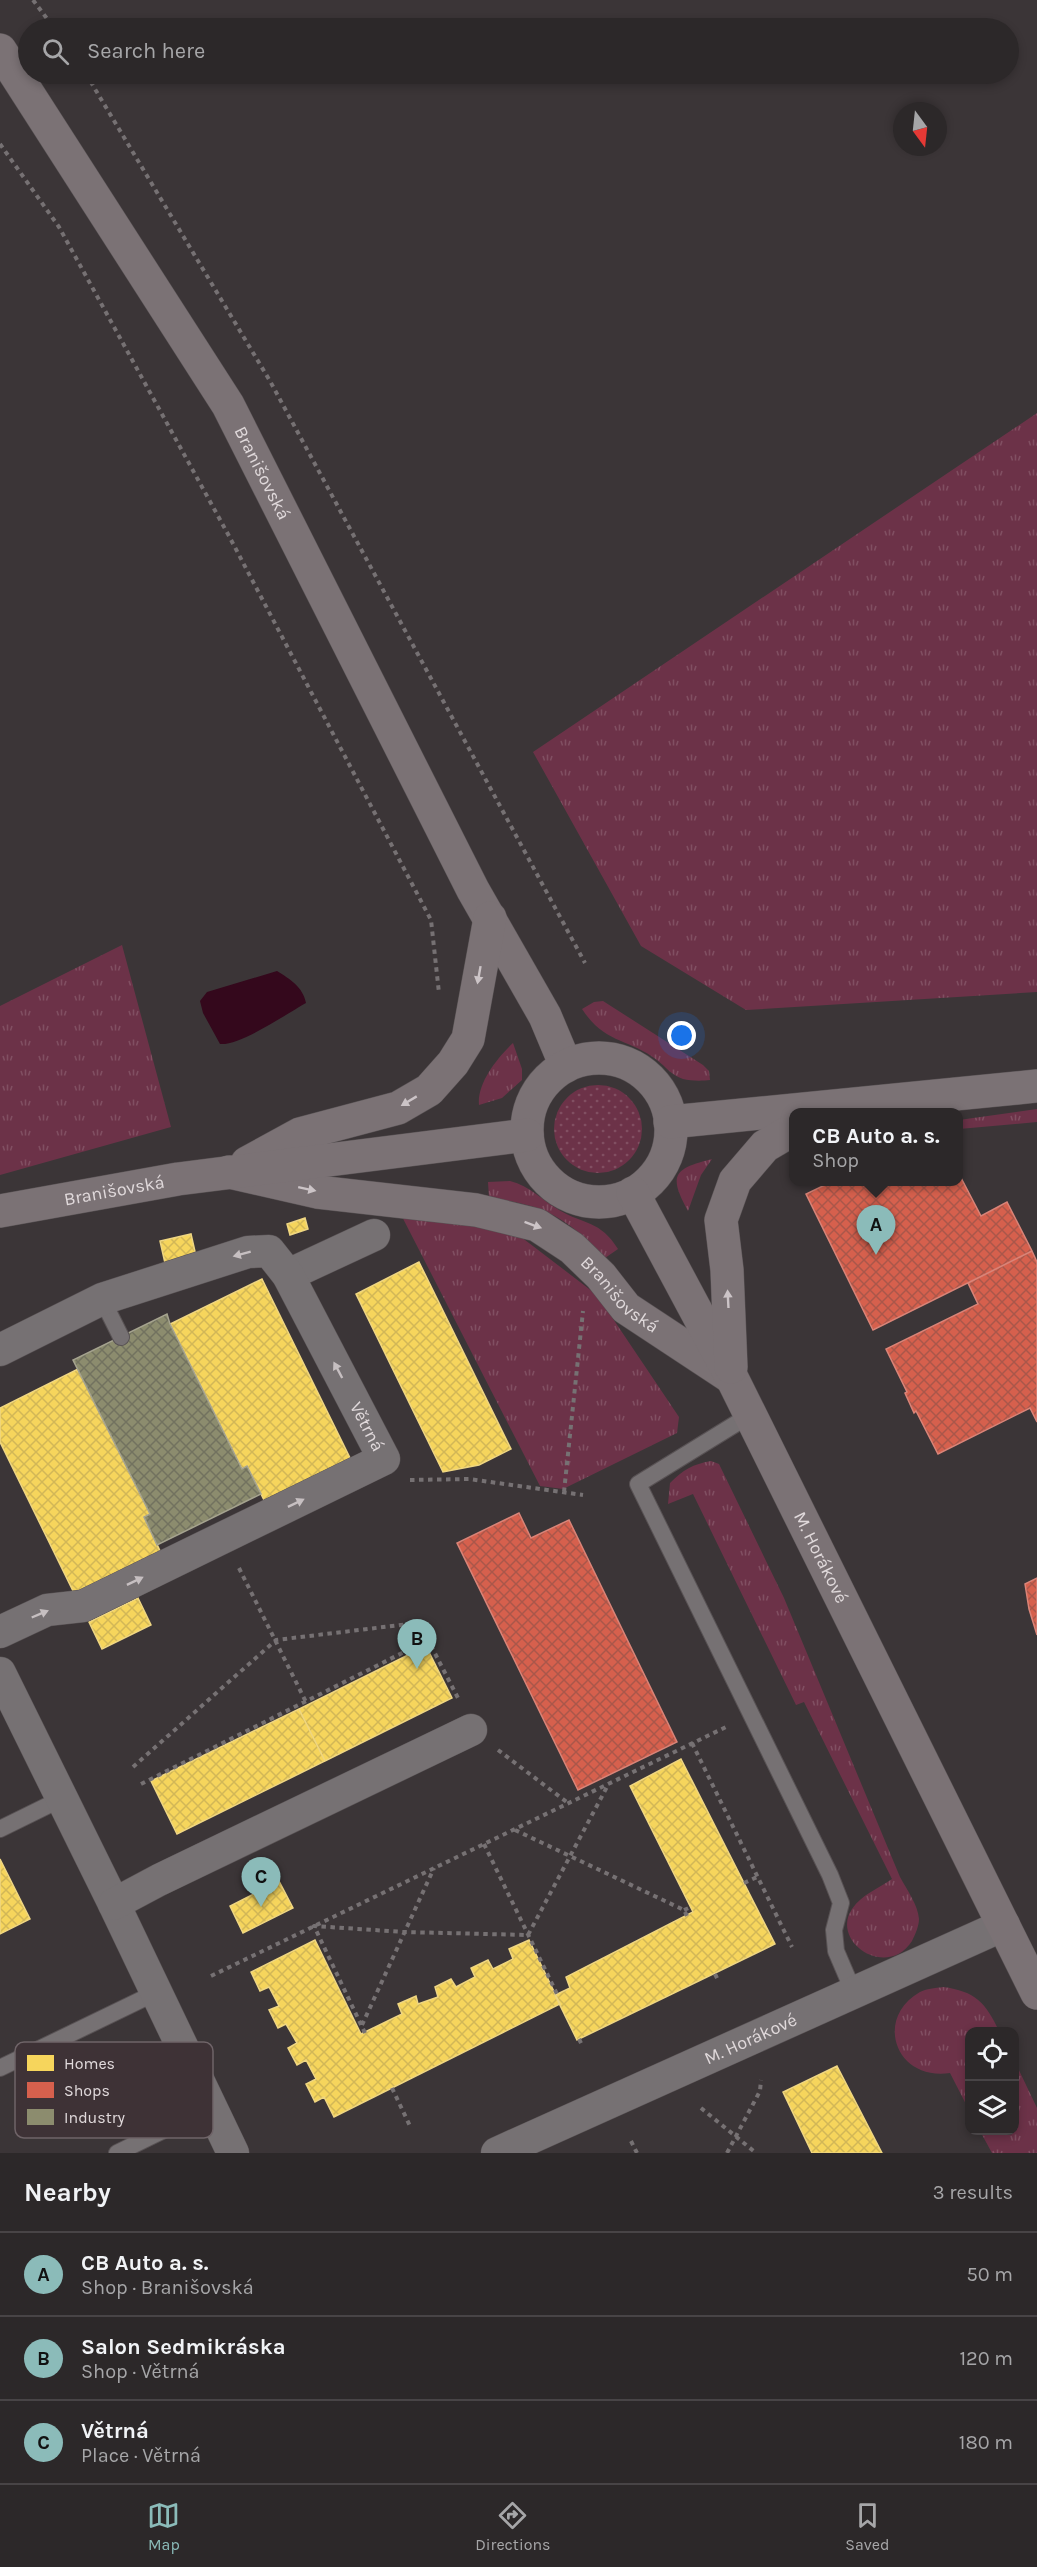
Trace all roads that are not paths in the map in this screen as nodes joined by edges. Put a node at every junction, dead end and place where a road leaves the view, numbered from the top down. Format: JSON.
{"nodes":[{"id":1,"x":0,"y":50,"type":"edge"},
{"id":2,"x":18,"y":78,"type":"edge"},
{"id":3,"x":22,"y":84,"type":"edge"},
{"id":4,"x":489,"y":918,"type":"junction"},
{"id":5,"x":566,"y":1066,"type":"junction"},
{"id":6,"x":1037,"y":1086,"type":"edge"},
{"id":7,"x":843,"y":1108,"type":"edge"},
{"id":8,"x":789,"y":1113,"type":"edge"},
{"id":9,"x":670,"y":1122,"type":"junction"},
{"id":10,"x":789,"y":1132,"type":"edge"},
{"id":11,"x":527,"y":1136,"type":"junction"},
{"id":12,"x":229,"y":1172,"type":"junction"},
{"id":13,"x":633,"y":1193,"type":"junction"},
{"id":14,"x":0,"y":1211,"type":"edge"},
{"id":15,"x":374,"y":1235,"type":"dead end"},
{"id":16,"x":288,"y":1275,"type":"junction"},
{"id":17,"x":102,"y":1299,"type":"junction"},
{"id":18,"x":121,"y":1337,"type":"dead end"},
{"id":19,"x":0,"y":1350,"type":"edge"},
{"id":20,"x":732,"y":1378,"type":"junction"},
{"id":21,"x":750,"y":1415,"type":"junction"},
{"id":22,"x":0,"y":1632,"type":"edge"},
{"id":23,"x":0,"y":1673,"type":"edge"},
{"id":24,"x":471,"y":1730,"type":"road end"},
{"id":25,"x":61,"y":1799,"type":"junction"},
{"id":26,"x":0,"y":1829,"type":"edge"},
{"id":27,"x":114,"y":1904,"type":"junction"},
{"id":28,"x":1004,"y":1925,"type":"junction"},
{"id":29,"x":1037,"y":1992,"type":"edge"},
{"id":30,"x":155,"y":1993,"type":"junction"},
{"id":31,"x":854,"y":1993,"type":"junction"},
{"id":32,"x":54,"y":2042,"type":"edge"},
{"id":33,"x":179,"y":2042,"type":"edge"},
{"id":34,"x":15,"y":2061,"type":"edge"},
{"id":35,"x":0,"y":2068,"type":"edge"},
{"id":36,"x":213,"y":2112,"type":"edge"},
{"id":37,"x":148,"y":2138,"type":"edge"},
{"id":38,"x":117,"y":2153,"type":"edge"},
{"id":39,"x":233,"y":2153,"type":"edge"},
{"id":40,"x":497,"y":2153,"type":"edge"}],
"edges":[{"from":1,"to":2,"type":"street","name":"Branišovská"},
{"from":3,"to":4,"type":"street","name":"Branišovská"},
{"from":4,"to":5,"type":"street","name":"Branišovská"},
{"from":4,"to":12,"type":"street","name":"Branišovská","one_way":true},
{"from":5,"to":9,"type":"street"},
{"from":5,"to":11,"type":"street"},
{"from":6,"to":7,"type":"street"},
{"from":8,"to":9,"type":"street"},
{"from":9,"to":13,"type":"street"},
{"from":20,"to":10,"type":"street","one_way":true},
{"from":11,"to":12,"type":"street","name":"Branišovská"},
{"from":11,"to":13,"type":"street"},
{"from":12,"to":14,"type":"street","name":"Branišovská"},
{"from":12,"to":20,"type":"street","name":"Branišovská","one_way":true},
{"from":13,"to":20,"type":"street","name":"M. Horákové"},
{"from":15,"to":16,"type":"street"},
{"from":16,"to":17,"type":"street","name":"Větrná","one_way":true},
{"from":22,"to":16,"type":"street","name":"Větrná","one_way":true},
{"from":17,"to":18,"type":"lane"},
{"from":17,"to":19,"type":"street","name":"Větrná"},
{"from":20,"to":21,"type":"street","name":"M. Horákové"},
{"from":21,"to":28,"type":"street","name":"M. Horákové"},
{"from":21,"to":31,"type":"lane"},
{"from":23,"to":25,"type":"street"},
{"from":24,"to":27,"type":"street"},
{"from":25,"to":26,"type":"lane"},
{"from":25,"to":27,"type":"street"},
{"from":27,"to":30,"type":"street"},
{"from":28,"to":29,"type":"street","name":"M. Horákové"},
{"from":28,"to":31,"type":"street","name":"M. Horákové"},
{"from":30,"to":32,"type":"lane"},
{"from":30,"to":33,"type":"street"},
{"from":31,"to":40,"type":"street","name":"M. Horákové"},
{"from":34,"to":35,"type":"lane"},
{"from":36,"to":39,"type":"street"},
{"from":37,"to":38,"type":"lane"}]}
